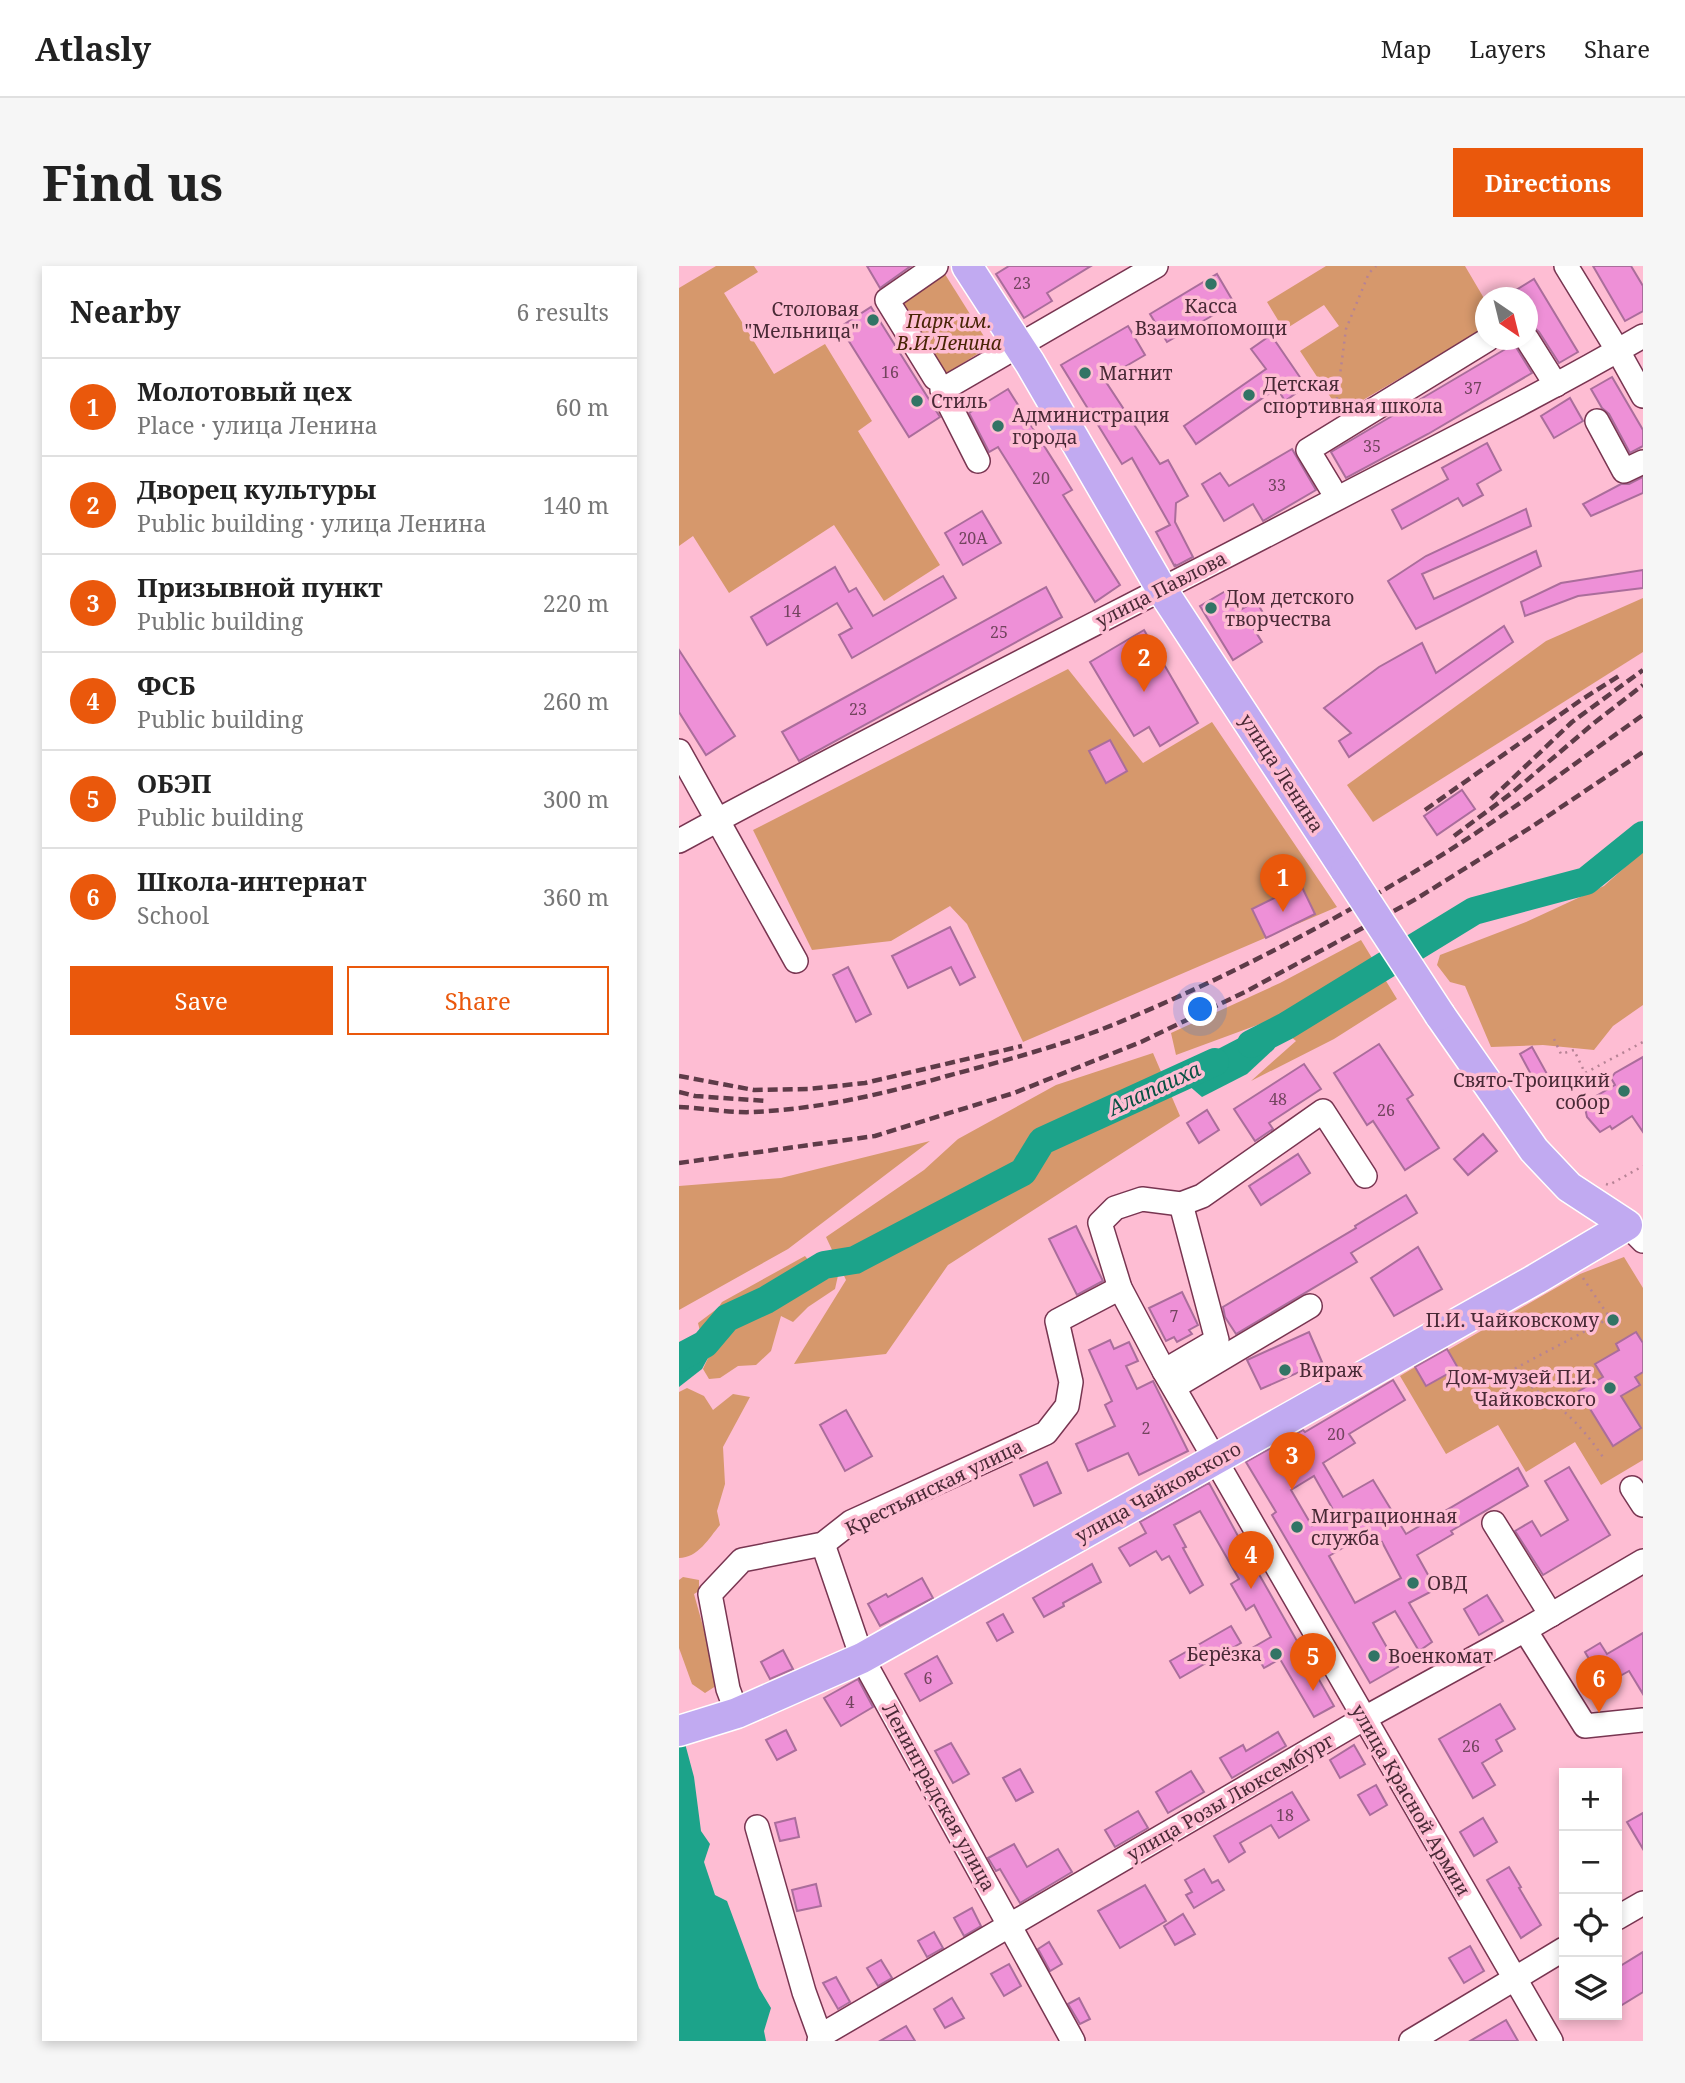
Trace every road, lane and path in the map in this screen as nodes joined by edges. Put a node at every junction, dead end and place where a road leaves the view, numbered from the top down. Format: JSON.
{"nodes":[{"id":1,"x":936,"y":266,"type":"edge"},
{"id":2,"x":967,"y":266,"type":"edge"},
{"id":3,"x":1156,"y":266,"type":"edge"},
{"id":4,"x":1376,"y":266,"type":"edge"},
{"id":5,"x":1566,"y":266,"type":"edge"},
{"id":6,"x":1643,"y":336,"type":"edge"},
{"id":7,"x":1019,"y":346,"type":"junction"},
{"id":8,"x":1475,"y":347,"type":"edge"},
{"id":9,"x":1535,"y":350,"type":"edge"},
{"id":10,"x":1618,"y":351,"type":"junction"},
{"id":11,"x":935,"y":378,"type":"dead end"},
{"id":12,"x":1556,"y":385,"type":"junction"},
{"id":13,"x":1643,"y":396,"type":"edge"},
{"id":14,"x":1335,"y":414,"type":"dead end"},
{"id":15,"x":1597,"y":421,"type":"dead end"},
{"id":16,"x":978,"y":461,"type":"dead end"},
{"id":17,"x":1643,"y":462,"type":"edge"},
{"id":18,"x":1331,"y":488,"type":"dead end"},
{"id":19,"x":1162,"y":590,"type":"junction"},
{"id":20,"x":679,"y":751,"type":"edge"},
{"id":21,"x":718,"y":820,"type":"junction"},
{"id":22,"x":679,"y":841,"type":"edge"},
{"id":23,"x":796,"y":961,"type":"dead end"},
{"id":24,"x":1554,"y":1039,"type":"dead end"},
{"id":25,"x":1643,"y":1042,"type":"edge"},
{"id":26,"x":1365,"y":1176,"type":"dead end"},
{"id":27,"x":1569,"y":1187,"type":"junction"},
{"id":28,"x":1181,"y":1204,"type":"junction"},
{"id":29,"x":1635,"y":1233,"type":"edge"},
{"id":30,"x":1575,"y":1266,"type":"junction"},
{"id":31,"x":1536,"y":1279,"type":"junction"},
{"id":32,"x":1120,"y":1288,"type":"junction"},
{"id":33,"x":1310,"y":1306,"type":"dead end"},
{"id":34,"x":1169,"y":1379,"type":"junction"},
{"id":35,"x":1216,"y":1459,"type":"junction"},
{"id":36,"x":1605,"y":1460,"type":"dead end"},
{"id":37,"x":1494,"y":1523,"type":"dead end"},
{"id":38,"x":823,"y":1544,"type":"junction"},
{"id":39,"x":1643,"y":1561,"type":"edge"},
{"id":40,"x":1551,"y":1615,"type":"junction"},
{"id":41,"x":1525,"y":1630,"type":"junction"},
{"id":42,"x":862,"y":1658,"type":"junction"},
{"id":43,"x":727,"y":1716,"type":"junction"},
{"id":44,"x":1363,"y":1719,"type":"junction"},
{"id":45,"x":1643,"y":1720,"type":"edge"},
{"id":46,"x":679,"y":1731,"type":"edge"},
{"id":47,"x":757,"y":1827,"type":"dead end"},
{"id":48,"x":1643,"y":1903,"type":"edge"},
{"id":49,"x":1622,"y":1915,"type":"edge"},
{"id":50,"x":1011,"y":1926,"type":"junction"},
{"id":51,"x":1559,"y":1952,"type":"edge"},
{"id":52,"x":1515,"y":1978,"type":"junction"},
{"id":53,"x":820,"y":2039,"type":"edge"},
{"id":54,"x":1073,"y":2041,"type":"edge"},
{"id":55,"x":1411,"y":2041,"type":"edge"},
{"id":56,"x":1551,"y":2041,"type":"edge"}],
"edges":[{"from":1,"to":11,"type":"street"},
{"from":2,"to":7,"type":"main road","name":"улица Ленина"},
{"from":3,"to":7,"type":"street"},
{"from":4,"to":14,"type":"path"},
{"from":5,"to":10,"type":"street"},
{"from":6,"to":10,"type":"street","name":"улица Павлова"},
{"from":7,"to":16,"type":"street"},
{"from":7,"to":19,"type":"main road","name":"улица Ленина"},
{"from":8,"to":18,"type":"street"},
{"from":9,"to":12,"type":"street"},
{"from":10,"to":12,"type":"street","name":"улица Павлова"},
{"from":10,"to":13,"type":"street"},
{"from":12,"to":19,"type":"street","name":"улица Павлова"},
{"from":15,"to":17,"type":"street"},
{"from":19,"to":21,"type":"street","name":"улица Павлова"},
{"from":19,"to":27,"type":"main road","name":"улица Ленина","bridge":true},
{"from":20,"to":21,"type":"street"},
{"from":21,"to":22,"type":"street","name":"улица Павлова"},
{"from":21,"to":23,"type":"street"},
{"from":24,"to":25,"type":"path"},
{"from":26,"to":28,"type":"street"},
{"from":27,"to":29,"type":"main road","name":"улица Ленина"},
{"from":27,"to":31,"type":"main road"},
{"from":28,"to":32,"type":"street","name":"улица Красной Армии"},
{"from":28,"to":34,"type":"street"},
{"from":29,"to":30,"type":"main road","name":"улица Чайковского"},
{"from":30,"to":31,"type":"main road","name":"улица Чайковского"},
{"from":30,"to":36,"type":"path"},
{"from":31,"to":35,"type":"main road","name":"улица Чайковского"},
{"from":32,"to":34,"type":"street","name":"улица Красной Армии"},
{"from":32,"to":38,"type":"street","name":"Крестьянская улица"},
{"from":33,"to":34,"type":"street"},
{"from":34,"to":35,"type":"street","name":"улица Красной Армии"},
{"from":35,"to":42,"type":"main road","name":"улица Чайковского"},
{"from":35,"to":44,"type":"street","name":"улица Красной Армии"},
{"from":37,"to":40,"type":"street"},
{"from":38,"to":42,"type":"street","name":"Ленинградская улица"},
{"from":38,"to":43,"type":"street","name":"Крестьянская улица"},
{"from":39,"to":40,"type":"street","name":"улица Розы Люксембург"},
{"from":40,"to":41,"type":"street","name":"улица Розы Люксембург"},
{"from":41,"to":44,"type":"street","name":"улица Розы Люксембург"},
{"from":41,"to":45,"type":"street"},
{"from":42,"to":43,"type":"main road","name":"улица Чайковского"},
{"from":42,"to":50,"type":"street","name":"Ленинградская улица"},
{"from":43,"to":46,"type":"main road","name":"улица Чайковского"},
{"from":44,"to":50,"type":"street","name":"улица Розы Люксембург"},
{"from":44,"to":52,"type":"street","name":"улица Красной Армии"},
{"from":47,"to":53,"type":"street"},
{"from":48,"to":49,"type":"street"},
{"from":50,"to":53,"type":"street","name":"улица Розы Люксембург"},
{"from":50,"to":54,"type":"street","name":"Ленинградская улица"},
{"from":51,"to":52,"type":"street"},
{"from":52,"to":55,"type":"street"},
{"from":52,"to":56,"type":"street","name":"улица Красной Армии"}]}
